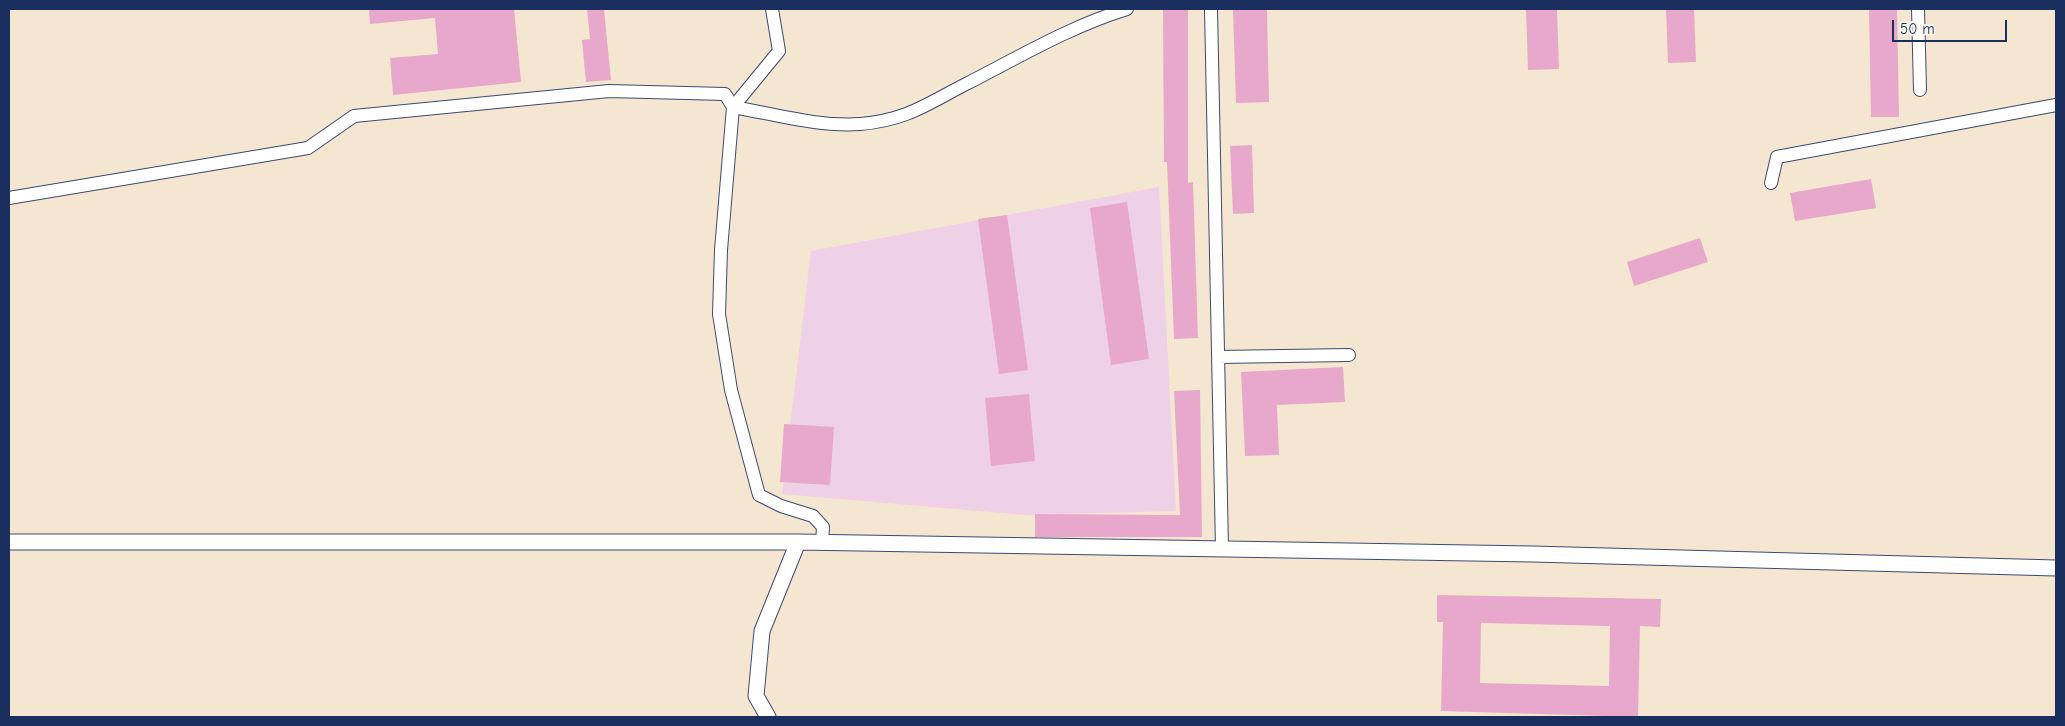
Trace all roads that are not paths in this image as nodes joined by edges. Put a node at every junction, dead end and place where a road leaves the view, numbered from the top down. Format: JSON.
{"nodes":[{"id":1,"x":772,"y":9,"type":"edge"},
{"id":2,"x":1127,"y":9,"type":"edge"},
{"id":3,"x":1211,"y":9,"type":"edge"},
{"id":4,"x":1918,"y":9,"type":"edge"},
{"id":5,"x":1920,"y":90,"type":"dead end"},
{"id":6,"x":2056,"y":105,"type":"edge"},
{"id":7,"x":733,"y":107,"type":"junction"},
{"id":8,"x":1771,"y":183,"type":"dead end"},
{"id":9,"x":9,"y":198,"type":"edge"},
{"id":10,"x":1349,"y":355,"type":"dead end"},
{"id":11,"x":1218,"y":357,"type":"junction"},
{"id":12,"x":9,"y":542,"type":"edge"},
{"id":13,"x":798,"y":542,"type":"junction"},
{"id":14,"x":822,"y":543,"type":"junction"},
{"id":15,"x":1222,"y":548,"type":"junction"},
{"id":16,"x":2056,"y":568,"type":"edge"},
{"id":17,"x":768,"y":717,"type":"edge"}],
"edges":[{"from":1,"to":7,"type":"street"},
{"from":2,"to":7,"type":"street"},
{"from":3,"to":11,"type":"street"},
{"from":4,"to":5,"type":"street"},
{"from":6,"to":8,"type":"street"},
{"from":7,"to":9,"type":"street"},
{"from":7,"to":14,"type":"street"},
{"from":10,"to":11,"type":"street"},
{"from":11,"to":15,"type":"street"},
{"from":12,"to":13,"type":"street"},
{"from":13,"to":14,"type":"street"},
{"from":13,"to":17,"type":"street"},
{"from":14,"to":15,"type":"street"},
{"from":15,"to":16,"type":"street"}]}
